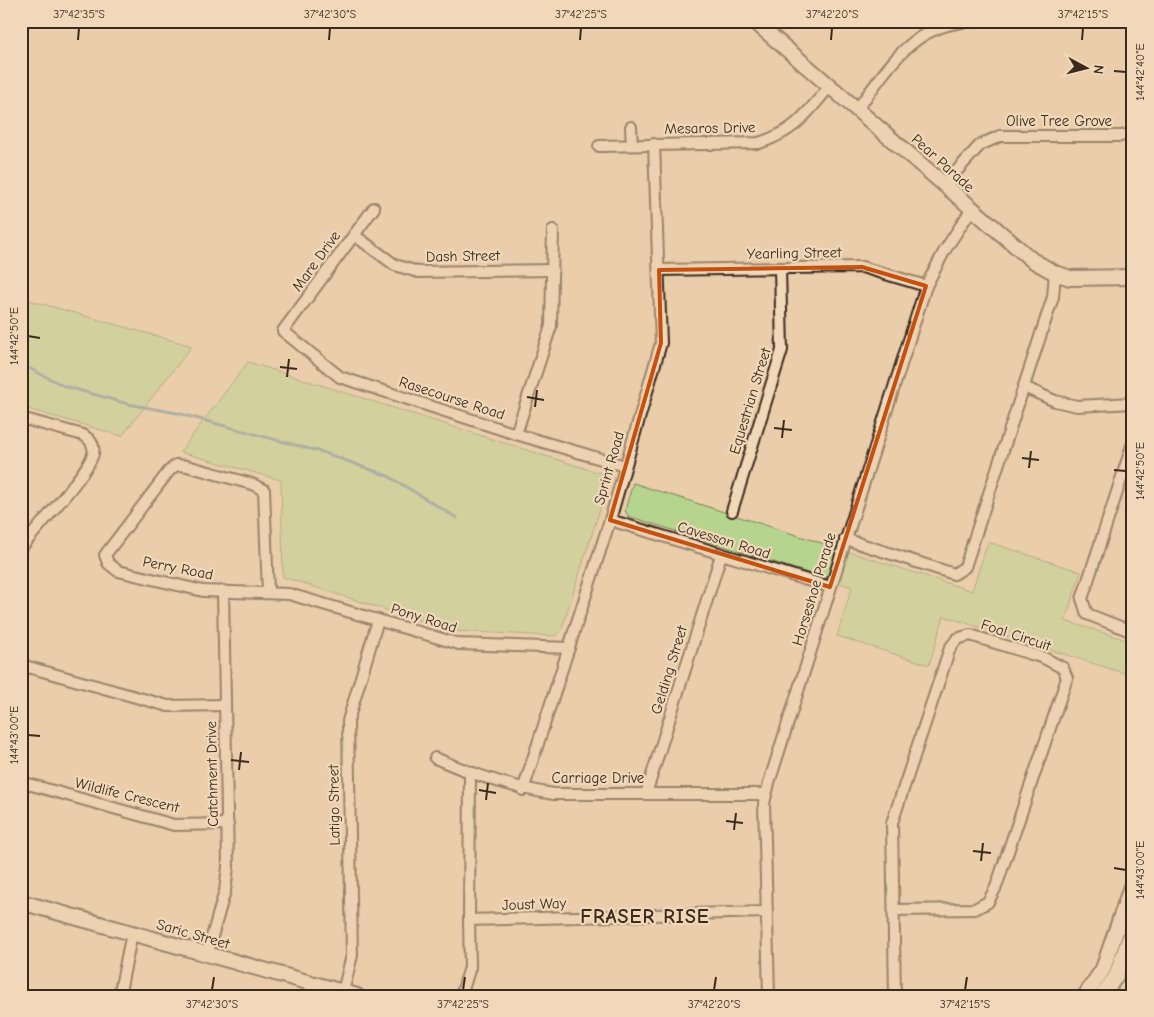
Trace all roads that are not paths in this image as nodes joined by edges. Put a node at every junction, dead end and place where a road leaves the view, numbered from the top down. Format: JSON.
{"nodes":[{"id":1,"x":754,"y":21,"type":"edge"},
{"id":2,"x":975,"y":21,"type":"edge"},
{"id":3,"x":770,"y":26,"type":"edge"},
{"id":4,"x":830,"y":86,"type":"junction"},
{"id":5,"x":856,"y":109,"type":"junction"},
{"id":6,"x":631,"y":127,"type":"dead end"},
{"id":7,"x":1133,"y":133,"type":"edge"},
{"id":8,"x":654,"y":144,"type":"junction"},
{"id":9,"x":632,"y":145,"type":"junction"},
{"id":10,"x":599,"y":146,"type":"dead end"},
{"id":11,"x":945,"y":184,"type":"junction"},
{"id":12,"x":374,"y":208,"type":"dead end"},
{"id":13,"x":971,"y":210,"type":"junction"},
{"id":14,"x":553,"y":230,"type":"dead end"},
{"id":15,"x":354,"y":235,"type":"junction"},
{"id":16,"x":780,"y":268,"type":"junction"},
{"id":17,"x":553,"y":270,"type":"junction"},
{"id":18,"x":659,"y":270,"type":"junction"},
{"id":19,"x":1055,"y":273,"type":"junction"},
{"id":20,"x":1133,"y":277,"type":"edge"},
{"id":21,"x":926,"y":286,"type":"junction"},
{"id":22,"x":283,"y":332,"type":"joint"},
{"id":23,"x":1024,"y":388,"type":"junction"},
{"id":24,"x":1133,"y":403,"type":"edge"},
{"id":25,"x":21,"y":418,"type":"edge"},
{"id":26,"x":516,"y":434,"type":"junction"},
{"id":27,"x":1133,"y":443,"type":"edge"},
{"id":28,"x":625,"y":466,"type":"junction"},
{"id":29,"x":732,"y":511,"type":"dead end"},
{"id":30,"x":610,"y":520,"type":"junction"},
{"id":31,"x":845,"y":539,"type":"junction"},
{"id":32,"x":21,"y":548,"type":"edge"},
{"id":33,"x":721,"y":555,"type":"junction"},
{"id":34,"x":830,"y":587,"type":"junction"},
{"id":35,"x":223,"y":591,"type":"junction"},
{"id":36,"x":272,"y":592,"type":"junction"},
{"id":37,"x":378,"y":620,"type":"junction"},
{"id":38,"x":1133,"y":632,"type":"edge"},
{"id":39,"x":568,"y":648,"type":"junction"},
{"id":40,"x":21,"y":665,"type":"edge"},
{"id":41,"x":225,"y":705,"type":"junction"},
{"id":42,"x":435,"y":758,"type":"dead end"},
{"id":43,"x":470,"y":774,"type":"junction"},
{"id":44,"x":21,"y":782,"type":"edge"},
{"id":45,"x":523,"y":790,"type":"junction"},
{"id":46,"x":646,"y":794,"type":"junction"},
{"id":47,"x":766,"y":794,"type":"junction"},
{"id":48,"x":228,"y":824,"type":"junction"},
{"id":49,"x":1133,"y":881,"type":"edge"},
{"id":50,"x":21,"y":902,"type":"edge"},
{"id":51,"x":894,"y":910,"type":"junction"},
{"id":52,"x":767,"y":912,"type":"junction"},
{"id":53,"x":469,"y":920,"type":"junction"},
{"id":54,"x":1133,"y":928,"type":"edge"},
{"id":55,"x":136,"y":934,"type":"junction"},
{"id":56,"x":207,"y":954,"type":"junction"},
{"id":57,"x":342,"y":992,"type":"junction"},
{"id":58,"x":119,"y":996,"type":"edge"},
{"id":59,"x":357,"y":996,"type":"edge"},
{"id":60,"x":461,"y":996,"type":"edge"},
{"id":61,"x":769,"y":996,"type":"edge"},
{"id":62,"x":896,"y":996,"type":"edge"},
{"id":63,"x":1085,"y":996,"type":"edge"},
{"id":64,"x":1102,"y":996,"type":"edge"}],
"edges":[{"from":1,"to":3,"type":"street","name":"Pear Parade"},
{"from":2,"to":5,"type":"street"},
{"from":3,"to":4,"type":"street","name":"Pear Parade"},
{"from":4,"to":5,"type":"street","name":"Pear Parade"},
{"from":4,"to":8,"type":"street","name":"Mesaros Drive"},
{"from":5,"to":11,"type":"street","name":"Pear Parade"},
{"from":6,"to":9,"type":"street"},
{"from":7,"to":11,"type":"street","name":"Olive Tree Grove"},
{"from":8,"to":9,"type":"street","name":"Mesaros Drive"},
{"from":8,"to":18,"type":"street","name":"Sprint Road"},
{"from":9,"to":10,"type":"street","name":"Mesaros Drive"},
{"from":11,"to":13,"type":"street","name":"Pear Parade"},
{"from":12,"to":15,"type":"street","name":"Mare Drive"},
{"from":13,"to":19,"type":"street","name":"Pear Parade"},
{"from":13,"to":21,"type":"street","name":"Horseshoe Parade"},
{"from":14,"to":17,"type":"street"},
{"from":15,"to":17,"type":"street","name":"Dash Street"},
{"from":15,"to":22,"type":"street","name":"Mare Drive"},
{"from":16,"to":18,"type":"street","name":"Yearling Street"},
{"from":16,"to":21,"type":"street","name":"Yearling Street"},
{"from":16,"to":29,"type":"street","name":"Equestrian Street"},
{"from":17,"to":26,"type":"street"},
{"from":18,"to":28,"type":"street","name":"Sprint Road"},
{"from":19,"to":20,"type":"street","name":"Pear Parade"},
{"from":19,"to":23,"type":"street"},
{"from":21,"to":31,"type":"street","name":"Horseshoe Parade"},
{"from":22,"to":26,"type":"street","name":"Rasecourse Road"},
{"from":23,"to":24,"type":"street"},
{"from":23,"to":31,"type":"street"},
{"from":25,"to":32,"type":"street"},
{"from":26,"to":28,"type":"street","name":"Rasecourse Road"},
{"from":27,"to":38,"type":"street"},
{"from":28,"to":30,"type":"street","name":"Sprint Road"},
{"from":30,"to":33,"type":"street","name":"Cavesson Road"},
{"from":30,"to":39,"type":"street","name":"Sprint Road"},
{"from":31,"to":34,"type":"street","name":"Horseshoe Parade"},
{"from":33,"to":34,"type":"street","name":"Cavesson Road"},
{"from":33,"to":46,"type":"street","name":"Gelding Street"},
{"from":34,"to":47,"type":"street","name":"Horseshoe Parade"},
{"from":35,"to":36,"type":"street","name":"Perry Road"},
{"from":35,"to":36,"type":"street","name":"Perry Road"},
{"from":35,"to":41,"type":"street","name":"Catchment Drive"},
{"from":36,"to":37,"type":"street","name":"Pony Road"},
{"from":37,"to":39,"type":"street","name":"Pony Road"},
{"from":37,"to":57,"type":"street","name":"Latigo Street"},
{"from":39,"to":45,"type":"street","name":"Sprint Road"},
{"from":40,"to":41,"type":"street"},
{"from":41,"to":48,"type":"street","name":"Catchment Drive"},
{"from":42,"to":43,"type":"street","name":"Carriage Drive"},
{"from":43,"to":45,"type":"street","name":"Carriage Drive"},
{"from":43,"to":53,"type":"street"},
{"from":44,"to":48,"type":"street","name":"Wildlife Crescent"},
{"from":45,"to":46,"type":"street","name":"Carriage Drive"},
{"from":46,"to":47,"type":"street","name":"Carriage Drive"},
{"from":47,"to":52,"type":"street","name":"Horseshoe Parade"},
{"from":48,"to":56,"type":"street","name":"Catchment Drive"},
{"from":49,"to":63,"type":"street"},
{"from":50,"to":55,"type":"street","name":"Saric Street"},
{"from":51,"to":51,"type":"street","name":"Foal Circuit"},
{"from":51,"to":62,"type":"street","name":"Foal Circuit"},
{"from":52,"to":53,"type":"street","name":"Joust Way"},
{"from":52,"to":61,"type":"street","name":"Horseshoe Parade"},
{"from":53,"to":60,"type":"street"},
{"from":54,"to":64,"type":"street"},
{"from":55,"to":56,"type":"street","name":"Saric Street"},
{"from":55,"to":58,"type":"street"},
{"from":56,"to":57,"type":"street","name":"Saric Street"},
{"from":57,"to":59,"type":"street","name":"Saric Street"}]}
